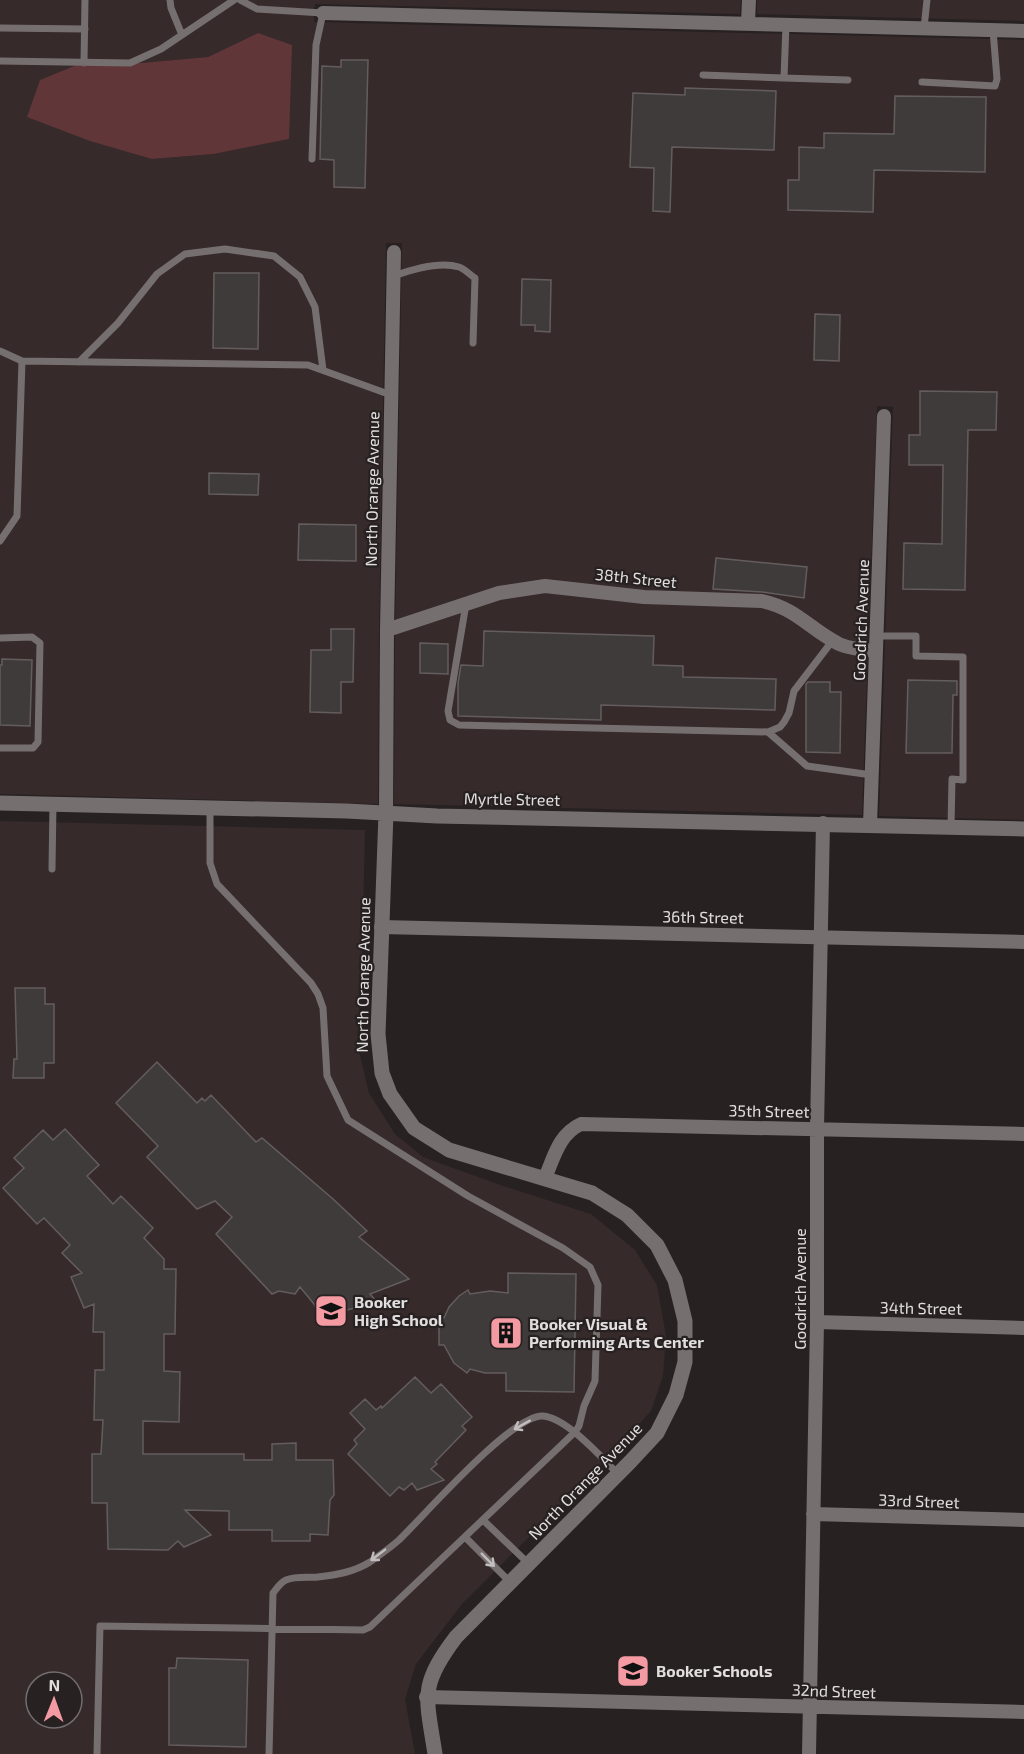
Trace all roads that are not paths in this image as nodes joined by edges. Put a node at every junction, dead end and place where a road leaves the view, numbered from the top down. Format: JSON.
{"nodes":[{"id":1,"x":85,"y":0,"type":"edge"},
{"id":2,"x":171,"y":0,"type":"edge"},
{"id":3,"x":234,"y":0,"type":"edge"},
{"id":4,"x":240,"y":0,"type":"edge"},
{"id":5,"x":749,"y":0,"type":"edge"},
{"id":6,"x":927,"y":0,"type":"edge"},
{"id":7,"x":323,"y":13,"type":"junction"},
{"id":8,"x":748,"y":23,"type":"junction"},
{"id":9,"x":786,"y":24,"type":"junction"},
{"id":10,"x":0,"y":27,"type":"edge"},
{"id":11,"x":924,"y":28,"type":"junction"},
{"id":12,"x":85,"y":29,"type":"junction"},
{"id":13,"x":993,"y":30,"type":"junction"},
{"id":14,"x":1024,"y":31,"type":"edge"},
{"id":15,"x":182,"y":35,"type":"junction"},
{"id":16,"x":0,"y":62,"type":"edge"},
{"id":17,"x":84,"y":63,"type":"junction"},
{"id":18,"x":703,"y":75,"type":"dead end"},
{"id":19,"x":784,"y":78,"type":"junction"},
{"id":20,"x":848,"y":80,"type":"dead end"},
{"id":21,"x":922,"y":82,"type":"dead end"},
{"id":22,"x":312,"y":159,"type":"dead end"},
{"id":23,"x":394,"y":252,"type":"dead end"},
{"id":24,"x":394,"y":276,"type":"junction"},
{"id":25,"x":473,"y":343,"type":"dead end"},
{"id":26,"x":0,"y":351,"type":"edge"},
{"id":27,"x":22,"y":361,"type":"junction"},
{"id":28,"x":79,"y":362,"type":"junction"},
{"id":29,"x":323,"y":370,"type":"junction"},
{"id":30,"x":391,"y":395,"type":"junction"},
{"id":31,"x":884,"y":416,"type":"dead end"},
{"id":32,"x":0,"y":541,"type":"edge"},
{"id":33,"x":466,"y":604,"type":"junction"},
{"id":34,"x":387,"y":630,"type":"junction"},
{"id":35,"x":877,"y":636,"type":"junction"},
{"id":36,"x":0,"y":638,"type":"edge"},
{"id":37,"x":833,"y":640,"type":"junction"},
{"id":38,"x":876,"y":651,"type":"junction"},
{"id":39,"x":768,"y":732,"type":"junction"},
{"id":40,"x":0,"y":748,"type":"edge"},
{"id":41,"x":872,"y":775,"type":"junction"},
{"id":42,"x":0,"y":803,"type":"edge"},
{"id":43,"x":53,"y":804,"type":"junction"},
{"id":44,"x":210,"y":808,"type":"junction"},
{"id":45,"x":386,"y":813,"type":"junction"},
{"id":46,"x":823,"y":823,"type":"junction"},
{"id":47,"x":870,"y":825,"type":"junction"},
{"id":48,"x":951,"y":827,"type":"junction"},
{"id":49,"x":1024,"y":829,"type":"edge"},
{"id":50,"x":52,"y":869,"type":"dead end"},
{"id":51,"x":381,"y":927,"type":"junction"},
{"id":52,"x":821,"y":936,"type":"junction"},
{"id":53,"x":1024,"y":942,"type":"edge"},
{"id":54,"x":817,"y":1128,"type":"junction"},
{"id":55,"x":1024,"y":1134,"type":"edge"},
{"id":56,"x":545,"y":1178,"type":"junction"},
{"id":57,"x":817,"y":1322,"type":"junction"},
{"id":58,"x":1024,"y":1328,"type":"edge"},
{"id":59,"x":575,"y":1432,"type":"junction"},
{"id":60,"x":618,"y":1474,"type":"junction"},
{"id":61,"x":813,"y":1514,"type":"junction"},
{"id":62,"x":483,"y":1520,"type":"junction"},
{"id":63,"x":1024,"y":1520,"type":"edge"},
{"id":64,"x":465,"y":1537,"type":"junction"},
{"id":65,"x":529,"y":1564,"type":"junction"},
{"id":66,"x":511,"y":1583,"type":"junction"},
{"id":67,"x":272,"y":1628,"type":"junction"},
{"id":68,"x":426,"y":1697,"type":"junction"},
{"id":69,"x":809,"y":1707,"type":"junction"},
{"id":70,"x":1024,"y":1712,"type":"edge"},
{"id":71,"x":97,"y":1754,"type":"edge"},
{"id":72,"x":269,"y":1754,"type":"edge"},
{"id":73,"x":435,"y":1754,"type":"edge"},
{"id":74,"x":808,"y":1754,"type":"edge"}],
"edges":[{"from":1,"to":12,"type":"lane"},
{"from":2,"to":15,"type":"lane"},
{"from":3,"to":15,"type":"lane"},
{"from":4,"to":7,"type":"lane"},
{"from":5,"to":8,"type":"street"},
{"from":6,"to":11,"type":"lane"},
{"from":7,"to":8,"type":"street"},
{"from":7,"to":22,"type":"lane"},
{"from":8,"to":9,"type":"street"},
{"from":9,"to":11,"type":"street"},
{"from":9,"to":19,"type":"lane"},
{"from":10,"to":12,"type":"lane"},
{"from":11,"to":13,"type":"street"},
{"from":12,"to":17,"type":"lane"},
{"from":13,"to":14,"type":"street"},
{"from":13,"to":21,"type":"lane"},
{"from":15,"to":17,"type":"lane"},
{"from":16,"to":17,"type":"lane"},
{"from":18,"to":19,"type":"lane"},
{"from":19,"to":20,"type":"lane"},
{"from":23,"to":24,"type":"street","name":"North Orange Avenue"},
{"from":24,"to":25,"type":"lane"},
{"from":24,"to":30,"type":"street","name":"North Orange Avenue"},
{"from":26,"to":27,"type":"lane"},
{"from":27,"to":28,"type":"lane"},
{"from":27,"to":32,"type":"lane"},
{"from":28,"to":29,"type":"lane"},
{"from":28,"to":29,"type":"lane"},
{"from":29,"to":30,"type":"lane"},
{"from":30,"to":34,"type":"street","name":"North Orange Avenue"},
{"from":31,"to":35,"type":"street","name":"Goodrich Avenue"},
{"from":33,"to":34,"type":"street","name":"38th Street"},
{"from":33,"to":37,"type":"street","name":"38th Street"},
{"from":33,"to":39,"type":"lane"},
{"from":34,"to":45,"type":"street","name":"North Orange Avenue"},
{"from":35,"to":38,"type":"street","name":"Goodrich Avenue"},
{"from":35,"to":48,"type":"lane"},
{"from":36,"to":40,"type":"lane"},
{"from":37,"to":38,"type":"street","name":"38th Street"},
{"from":37,"to":39,"type":"lane"},
{"from":38,"to":41,"type":"street","name":"Goodrich Avenue"},
{"from":39,"to":41,"type":"lane"},
{"from":41,"to":47,"type":"street","name":"Goodrich Avenue"},
{"from":42,"to":43,"type":"street","name":"Myrtle Street"},
{"from":43,"to":44,"type":"street","name":"Myrtle Street"},
{"from":43,"to":50,"type":"lane"},
{"from":44,"to":45,"type":"street","name":"Myrtle Street"},
{"from":44,"to":59,"type":"lane"},
{"from":45,"to":46,"type":"street","name":"Myrtle Street"},
{"from":45,"to":51,"type":"street","name":"North Orange Avenue"},
{"from":46,"to":47,"type":"street","name":"Myrtle Street"},
{"from":46,"to":52,"type":"street","name":"Goodrich Avenue"},
{"from":47,"to":48,"type":"street","name":"Myrtle Street"},
{"from":48,"to":49,"type":"street","name":"Myrtle Street"},
{"from":51,"to":52,"type":"street","name":"36th Street"},
{"from":51,"to":56,"type":"street","name":"North Orange Avenue"},
{"from":52,"to":53,"type":"street","name":"36th Street"},
{"from":52,"to":54,"type":"street","name":"Goodrich Avenue"},
{"from":54,"to":55,"type":"street","name":"35th Street"},
{"from":54,"to":56,"type":"street","name":"35th Street"},
{"from":54,"to":57,"type":"street","name":"Goodrich Avenue"},
{"from":56,"to":60,"type":"street","name":"North Orange Avenue"},
{"from":57,"to":58,"type":"street","name":"34th Street"},
{"from":57,"to":61,"type":"street","name":"Goodrich Avenue"},
{"from":59,"to":60,"type":"lane"},
{"from":59,"to":62,"type":"lane"},
{"from":59,"to":67,"type":"lane","one_way":true},
{"from":60,"to":65,"type":"street","name":"North Orange Avenue"},
{"from":61,"to":63,"type":"street","name":"33rd Street"},
{"from":61,"to":69,"type":"street","name":"Goodrich Avenue"},
{"from":62,"to":64,"type":"lane"},
{"from":62,"to":65,"type":"lane"},
{"from":64,"to":66,"type":"lane","one_way":true},
{"from":64,"to":67,"type":"lane"},
{"from":65,"to":66,"type":"street","name":"North Orange Avenue"},
{"from":66,"to":68,"type":"street","name":"North Orange Avenue"},
{"from":67,"to":71,"type":"lane"},
{"from":67,"to":72,"type":"lane"},
{"from":68,"to":69,"type":"street","name":"32nd Street"},
{"from":68,"to":73,"type":"street","name":"North Orange Avenue"},
{"from":69,"to":70,"type":"street","name":"32nd Street"},
{"from":69,"to":74,"type":"street","name":"Goodrich Avenue"}]}
